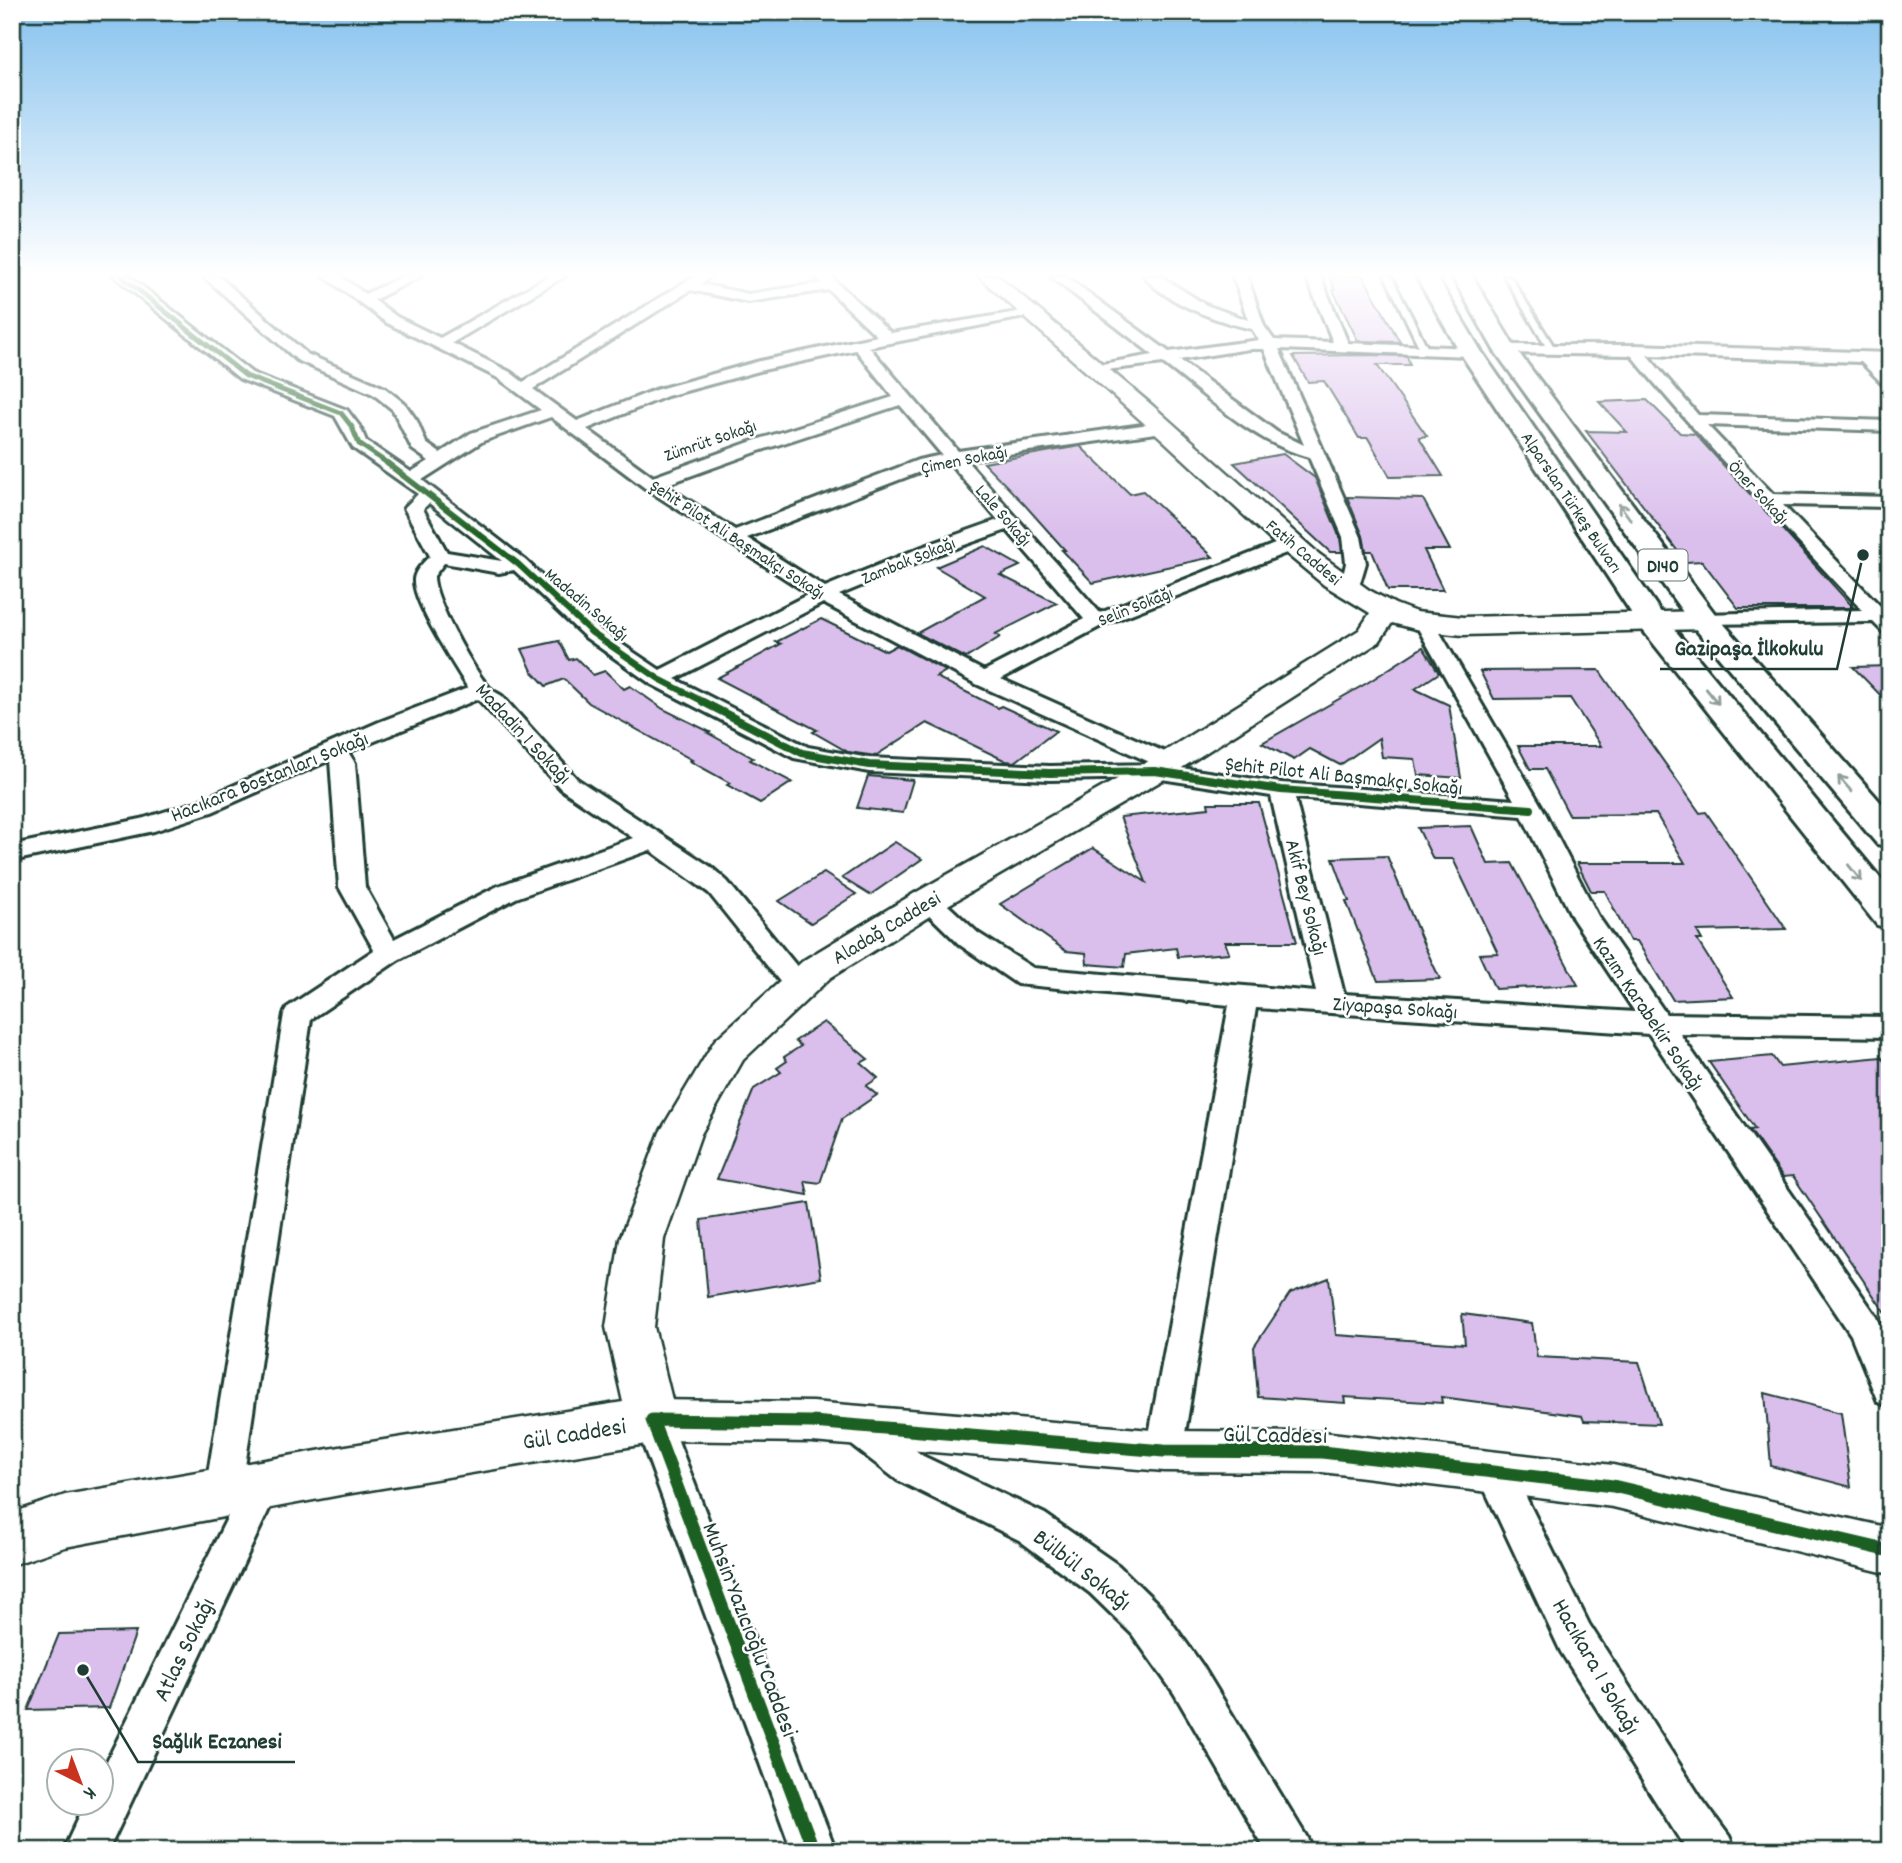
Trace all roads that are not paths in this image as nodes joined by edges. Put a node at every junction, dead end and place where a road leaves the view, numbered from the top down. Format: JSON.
{"nodes":[{"id":1,"x":230,"y":363,"type":"edge"},
{"id":2,"x":315,"y":363,"type":"edge"},
{"id":3,"x":479,"y":363,"type":"edge"},
{"id":4,"x":565,"y":363,"type":"edge"},
{"id":5,"x":775,"y":363,"type":"edge"},
{"id":6,"x":874,"y":363,"type":"edge"},
{"id":7,"x":1088,"y":363,"type":"edge"},
{"id":8,"x":1131,"y":363,"type":"edge"},
{"id":9,"x":1175,"y":363,"type":"edge"},
{"id":10,"x":1277,"y":363,"type":"edge"},
{"id":11,"x":1478,"y":363,"type":"edge"},
{"id":12,"x":1514,"y":363,"type":"edge"},
{"id":13,"x":1646,"y":363,"type":"edge"},
{"id":14,"x":1871,"y":363,"type":"edge"},
{"id":15,"x":1095,"y":369,"type":"junction"},
{"id":16,"x":1890,"y":382,"type":"edge"},
{"id":17,"x":523,"y":389,"type":"junction"},
{"id":18,"x":904,"y":400,"type":"junction"},
{"id":19,"x":553,"y":411,"type":"junction"},
{"id":20,"x":1693,"y":420,"type":"junction"},
{"id":21,"x":1890,"y":426,"type":"edge"},
{"id":22,"x":576,"y":427,"type":"junction"},
{"id":23,"x":1163,"y":428,"type":"junction"},
{"id":24,"x":477,"y":438,"type":"junction"},
{"id":25,"x":418,"y":445,"type":"junction"},
{"id":26,"x":371,"y":453,"type":"junction"},
{"id":27,"x":1314,"y":453,"type":"junction"},
{"id":28,"x":954,"y":457,"type":"junction"},
{"id":29,"x":440,"y":461,"type":"junction"},
{"id":30,"x":411,"y":480,"type":"junction"},
{"id":31,"x":651,"y":484,"type":"junction"},
{"id":32,"x":429,"y":494,"type":"junction"},
{"id":33,"x":1765,"y":499,"type":"junction"},
{"id":34,"x":1890,"y":502,"type":"edge"},
{"id":35,"x":1010,"y":522,"type":"junction"},
{"id":36,"x":733,"y":537,"type":"junction"},
{"id":37,"x":1292,"y":544,"type":"junction"},
{"id":38,"x":440,"y":557,"type":"junction"},
{"id":39,"x":518,"y":565,"type":"junction"},
{"id":40,"x":1350,"y":589,"type":"junction"},
{"id":41,"x":823,"y":595,"type":"junction"},
{"id":42,"x":1386,"y":611,"type":"junction"},
{"id":43,"x":1703,"y":620,"type":"junction"},
{"id":44,"x":1096,"y":621,"type":"junction"},
{"id":45,"x":1886,"y":621,"type":"edge"},
{"id":46,"x":1425,"y":623,"type":"junction"},
{"id":47,"x":1653,"y":623,"type":"junction"},
{"id":48,"x":659,"y":679,"type":"junction"},
{"id":49,"x":984,"y":679,"type":"junction"},
{"id":50,"x":481,"y":691,"type":"junction"},
{"id":51,"x":335,"y":750,"type":"junction"},
{"id":52,"x":1162,"y":766,"type":"junction"},
{"id":53,"x":1281,"y":790,"type":"junction"},
{"id":54,"x":1531,"y":809,"type":"junction"},
{"id":55,"x":1890,"y":836,"type":"edge"},
{"id":56,"x":653,"y":840,"type":"junction"},
{"id":57,"x":12,"y":853,"type":"edge"},
{"id":58,"x":928,"y":901,"type":"junction"},
{"id":59,"x":1890,"y":916,"type":"edge"},
{"id":60,"x":389,"y":953,"type":"junction"},
{"id":61,"x":799,"y":986,"type":"junction"},
{"id":62,"x":1244,"y":996,"type":"junction"},
{"id":63,"x":1332,"y":1003,"type":"junction"},
{"id":64,"x":1657,"y":1024,"type":"junction"},
{"id":65,"x":1890,"y":1027,"type":"edge"},
{"id":66,"x":1890,"y":1391,"type":"edge"},
{"id":67,"x":652,"y":1420,"type":"junction"},
{"id":68,"x":855,"y":1426,"type":"junction"},
{"id":69,"x":1164,"y":1451,"type":"junction"},
{"id":70,"x":1495,"y":1473,"type":"junction"},
{"id":71,"x":243,"y":1489,"type":"junction"},
{"id":72,"x":12,"y":1539,"type":"edge"},
{"id":73,"x":1890,"y":1551,"type":"edge"},
{"id":74,"x":85,"y":1851,"type":"edge"},
{"id":75,"x":814,"y":1851,"type":"edge"},
{"id":76,"x":1291,"y":1851,"type":"edge"},
{"id":77,"x":1714,"y":1851,"type":"edge"}],
"edges":[{"from":1,"to":26,"type":"street","name":"Madadin Sokağı"},
{"from":2,"to":25,"type":"street"},
{"from":3,"to":17,"type":"street","name":"Şehit Pilot Ali Başmakçı Sokağı"},
{"from":4,"to":17,"type":"street"},
{"from":5,"to":22,"type":"street"},
{"from":6,"to":18,"type":"street","name":"Lale Sokağı"},
{"from":7,"to":15,"type":"main road","name":"Fatih Caddesi"},
{"from":8,"to":15,"type":"street"},
{"from":9,"to":27,"type":"street"},
{"from":10,"to":27,"type":"street"},
{"from":11,"to":47,"type":"highway","name":"Alparslan Türkeş Bulvarı","number":"D140"},
{"from":43,"to":12,"type":"highway","name":"Alparslan Türkeş Bulvarı","number":"D140","one_way":true},
{"from":13,"to":20,"type":"street","name":"Öner Sokağı"},
{"from":14,"to":16,"type":"street"},
{"from":15,"to":23,"type":"main road","name":"Fatih Caddesi"},
{"from":17,"to":19,"type":"street","name":"Şehit Pilot Ali Başmakçı Sokağı"},
{"from":18,"to":28,"type":"street","name":"Lale Sokağı"},
{"from":18,"to":31,"type":"street","name":"Zümrüt Sokağı"},
{"from":19,"to":22,"type":"street","name":"Şehit Pilot Ali Başmakçı Sokağı"},
{"from":19,"to":24,"type":"street"},
{"from":20,"to":21,"type":"street"},
{"from":20,"to":33,"type":"street","name":"Öner Sokağı"},
{"from":22,"to":31,"type":"street","name":"Şehit Pilot Ali Başmakçı Sokağı"},
{"from":23,"to":28,"type":"street","name":"Çimen Sokağı"},
{"from":23,"to":37,"type":"main road","name":"Fatih Caddesi"},
{"from":24,"to":25,"type":"street"},
{"from":24,"to":29,"type":"street"},
{"from":25,"to":26,"type":"street"},
{"from":25,"to":29,"type":"street"},
{"from":26,"to":30,"type":"street","name":"Madadin Sokağı"},
{"from":27,"to":40,"type":"street"},
{"from":28,"to":35,"type":"street","name":"Lale Sokağı"},
{"from":28,"to":36,"type":"street","name":"Çimen Sokağı"},
{"from":29,"to":30,"type":"street"},
{"from":30,"to":32,"type":"street","name":"Madadin Sokağı"},
{"from":31,"to":36,"type":"street","name":"Şehit Pilot Ali Başmakçı Sokağı"},
{"from":32,"to":38,"type":"street"},
{"from":32,"to":39,"type":"street","name":"Madadin Sokağı"},
{"from":33,"to":34,"type":"street"},
{"from":33,"to":45,"type":"street","name":"Öner Sokağı"},
{"from":35,"to":41,"type":"street","name":"Zambak Sokağı"},
{"from":35,"to":44,"type":"street","name":"Lale Sokağı"},
{"from":36,"to":41,"type":"street","name":"Şehit Pilot Ali Başmakçı Sokağı"},
{"from":37,"to":40,"type":"main road","name":"Fatih Caddesi"},
{"from":37,"to":44,"type":"street","name":"Selin Sokağı"},
{"from":38,"to":39,"type":"street"},
{"from":38,"to":50,"type":"street","name":"Madadin 1 Sokağı"},
{"from":39,"to":48,"type":"street","name":"Madadin Sokağı"},
{"from":40,"to":42,"type":"main road","name":"Fatih Caddesi"},
{"from":41,"to":48,"type":"street","name":"Zambak Sokağı"},
{"from":41,"to":49,"type":"street","name":"Şehit Pilot Ali Başmakçı Sokağı"},
{"from":42,"to":46,"type":"main road","name":"Fatih Caddesi"},
{"from":42,"to":52,"type":"main road","name":"Aladağ Caddesi"},
{"from":43,"to":45,"type":"street"},
{"from":43,"to":47,"type":"main road","name":"Fatih Caddesi"},
{"from":55,"to":43,"type":"highway","name":"Alparslan Türkeş Bulvarı","number":"D140","one_way":true},
{"from":44,"to":49,"type":"street","name":"Selin Sokağı"},
{"from":46,"to":47,"type":"main road","name":"Fatih Caddesi"},
{"from":46,"to":54,"type":"street","name":"Kazım Karabekir Sokağı"},
{"from":47,"to":59,"type":"highway","name":"Alparslan Türkeş Bulvarı","number":"D140","one_way":true},
{"from":48,"to":52,"type":"street","name":"Madadin Sokağı"},
{"from":49,"to":52,"type":"street","name":"Şehit Pilot Ali Başmakçı Sokağı"},
{"from":50,"to":51,"type":"street","name":"Hacıkara Bostanları Sokağı"},
{"from":50,"to":56,"type":"street","name":"Madadin 1 Sokağı"},
{"from":51,"to":57,"type":"street","name":"Hacıkara Bostanları Sokağı"},
{"from":51,"to":60,"type":"street"},
{"from":52,"to":53,"type":"street","name":"Şehit Pilot Ali Başmakçı Sokağı"},
{"from":52,"to":58,"type":"main road","name":"Aladağ Caddesi"},
{"from":53,"to":54,"type":"street","name":"Şehit Pilot Ali Başmakçı Sokağı"},
{"from":53,"to":63,"type":"street","name":"Akif Bey Sokağı"},
{"from":54,"to":64,"type":"street","name":"Kazım Karabekir Sokağı"},
{"from":56,"to":60,"type":"street","name":"Atlas Sokağı"},
{"from":56,"to":61,"type":"street","name":"Madadin 1 Sokağı"},
{"from":58,"to":61,"type":"main road","name":"Aladağ Caddesi"},
{"from":58,"to":62,"type":"street","name":"Ziyapaşa Sokağı"},
{"from":60,"to":71,"type":"street","name":"Atlas Sokağı"},
{"from":61,"to":67,"type":"main road","name":"Aladağ Caddesi"},
{"from":62,"to":63,"type":"street","name":"Ziyapaşa Sokağı"},
{"from":62,"to":69,"type":"street"},
{"from":63,"to":64,"type":"street","name":"Ziyapaşa Sokağı"},
{"from":64,"to":65,"type":"street","name":"Ziyapaşa Sokağı"},
{"from":64,"to":66,"type":"street","name":"Kazım Karabekir Sokağı"},
{"from":67,"to":68,"type":"street","name":"Gül Caddesi"},
{"from":67,"to":71,"type":"main road","name":"Gül Caddesi"},
{"from":67,"to":75,"type":"street","name":"Muhsin Yazıcıoğlu Caddesi"},
{"from":68,"to":69,"type":"street","name":"Gül Caddesi"},
{"from":68,"to":76,"type":"street","name":"Bülbül Sokağı"},
{"from":69,"to":70,"type":"street","name":"Gül Caddesi"},
{"from":70,"to":73,"type":"street","name":"Gül Caddesi"},
{"from":70,"to":77,"type":"street","name":"Hacıkara 1 Sokağı"},
{"from":71,"to":72,"type":"main road","name":"Gül Caddesi"},
{"from":71,"to":74,"type":"street","name":"Atlas Sokağı"}]}
